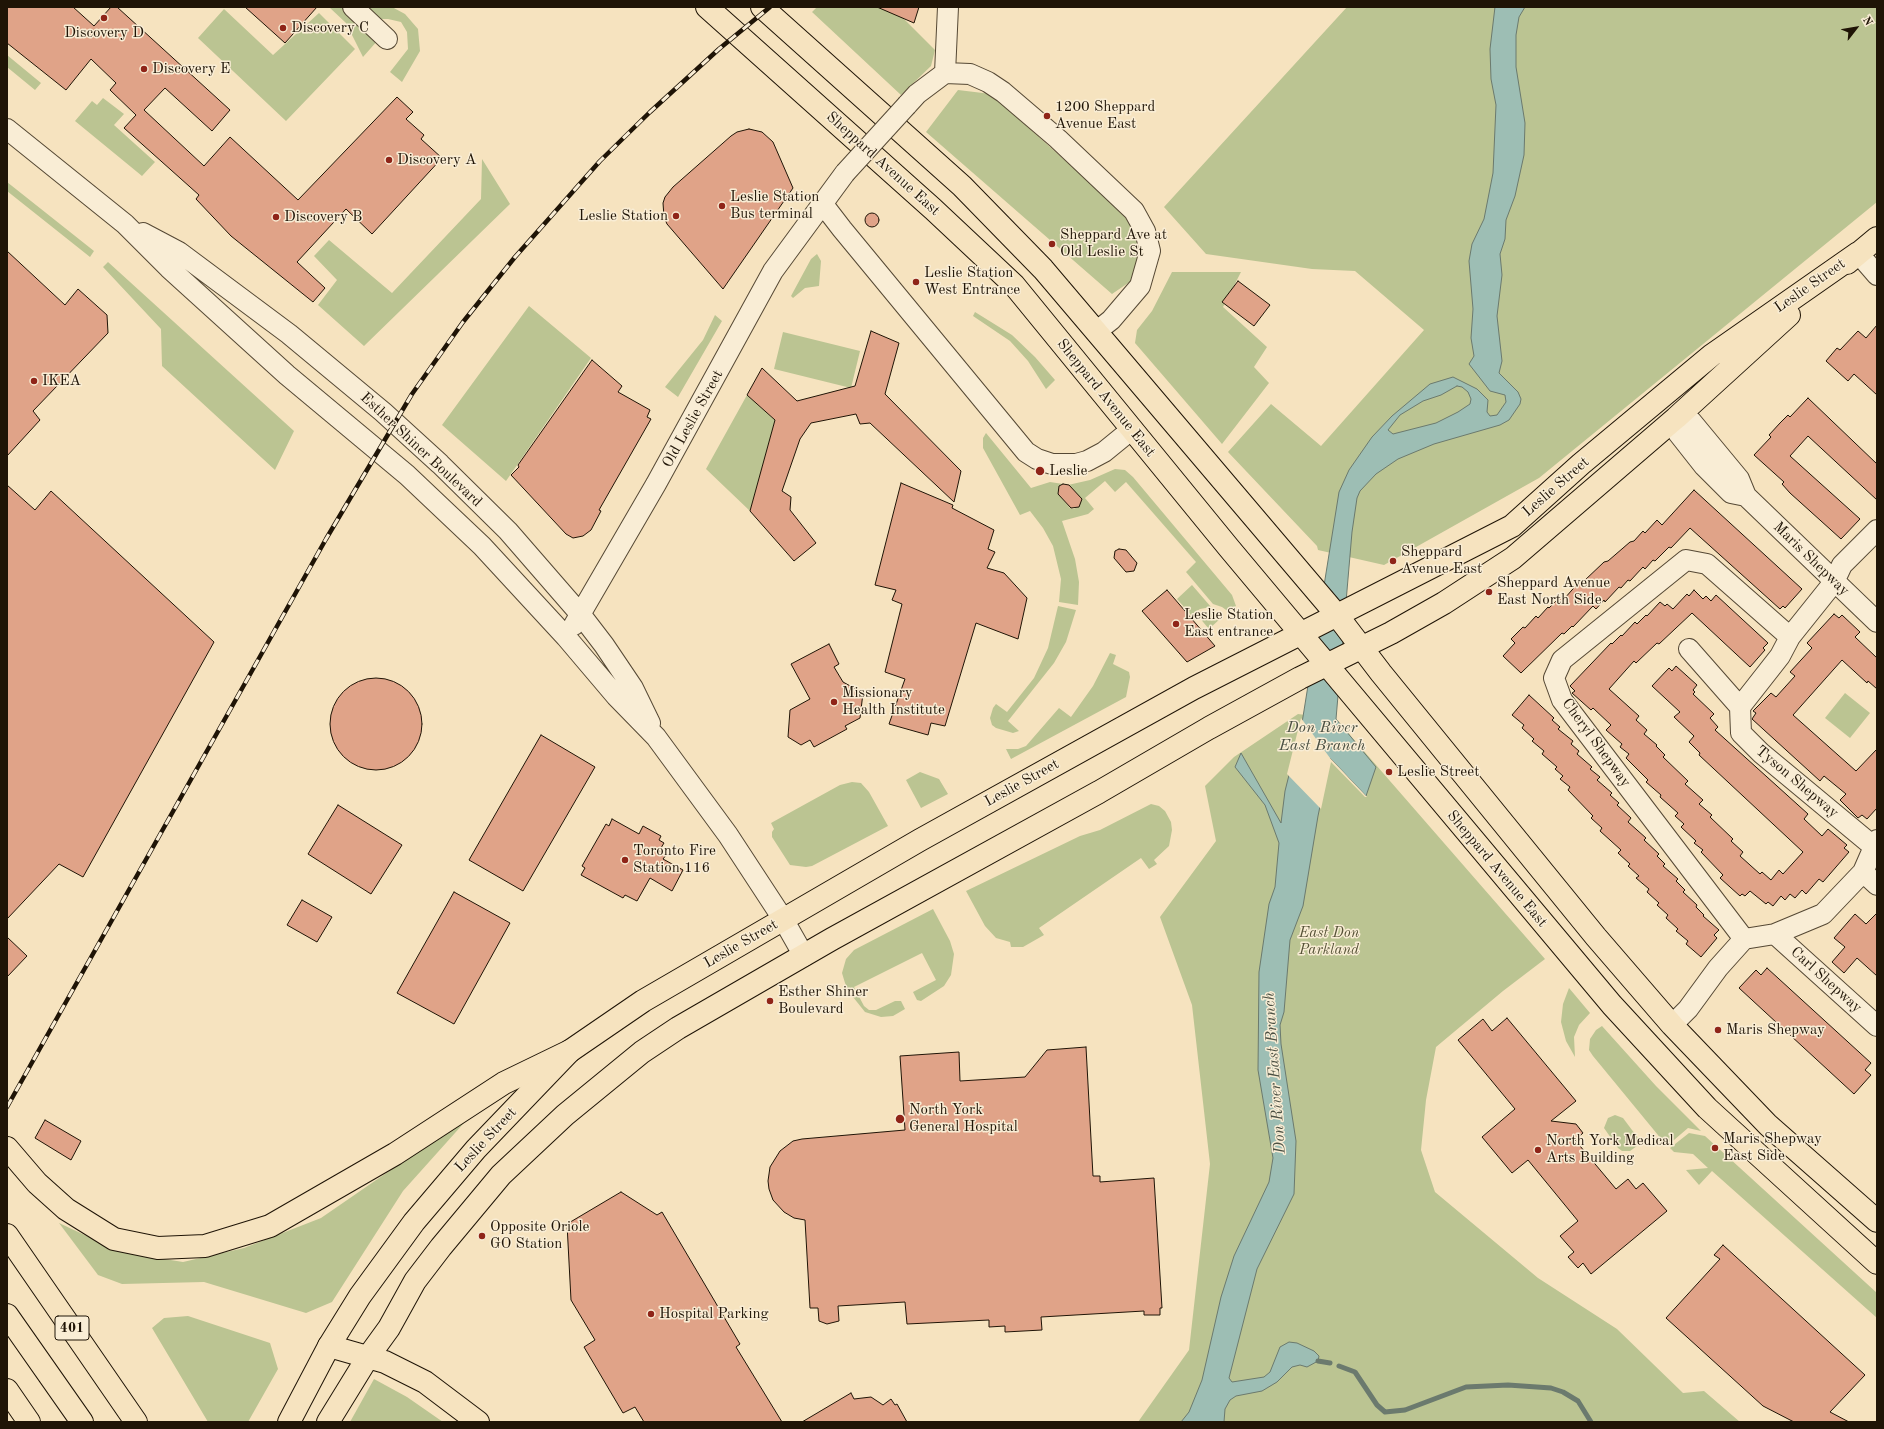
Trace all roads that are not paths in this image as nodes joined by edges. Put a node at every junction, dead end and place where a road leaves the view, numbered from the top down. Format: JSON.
{"nodes":[{"id":1,"x":353,"y":7,"type":"edge"},
{"id":2,"x":707,"y":7,"type":"edge"},
{"id":3,"x":762,"y":7,"type":"edge"},
{"id":4,"x":948,"y":7,"type":"edge"},
{"id":5,"x":387,"y":39,"type":"dead end"},
{"id":6,"x":945,"y":73,"type":"junction"},
{"id":7,"x":7,"y":129,"type":"edge"},
{"id":8,"x":822,"y":203,"type":"junction"},
{"id":9,"x":125,"y":224,"type":"junction"},
{"id":10,"x":1877,"y":238,"type":"edge"},
{"id":11,"x":1858,"y":253,"type":"junction"},
{"id":12,"x":1877,"y":276,"type":"edge"},
{"id":13,"x":1097,"y":331,"type":"junction"},
{"id":14,"x":1661,"y":400,"type":"junction"},
{"id":15,"x":1676,"y":418,"type":"junction"},
{"id":16,"x":1132,"y":430,"type":"junction"},
{"id":17,"x":1877,"y":530,"type":"edge"},
{"id":18,"x":1834,"y":582,"type":"junction"},
{"id":19,"x":1336,"y":614,"type":"junction"},
{"id":20,"x":581,"y":615,"type":"junction"},
{"id":21,"x":1877,"y":622,"type":"edge"},
{"id":22,"x":1301,"y":633,"type":"junction"},
{"id":23,"x":566,"y":637,"type":"junction"},
{"id":24,"x":1790,"y":637,"type":"junction"},
{"id":25,"x":1362,"y":648,"type":"junction"},
{"id":26,"x":1689,"y":649,"type":"dead end"},
{"id":27,"x":1326,"y":665,"type":"junction"},
{"id":28,"x":1740,"y":707,"type":"junction"},
{"id":29,"x":656,"y":737,"type":"junction"},
{"id":30,"x":1875,"y":843,"type":"edge"},
{"id":31,"x":1870,"y":878,"type":"edge"},
{"id":32,"x":783,"y":919,"type":"junction"},
{"id":33,"x":1775,"y":934,"type":"junction"},
{"id":34,"x":1744,"y":939,"type":"junction"},
{"id":35,"x":804,"y":956,"type":"junction"},
{"id":36,"x":1672,"y":1025,"type":"junction"},
{"id":37,"x":1877,"y":1026,"type":"edge"},
{"id":38,"x":570,"y":1051,"type":"junction"},
{"id":39,"x":7,"y":1148,"type":"edge"},
{"id":40,"x":1877,"y":1221,"type":"edge"},
{"id":41,"x":7,"y":1235,"type":"edge"},
{"id":42,"x":1877,"y":1262,"type":"edge"},
{"id":43,"x":7,"y":1314,"type":"edge"},
{"id":44,"x":329,"y":1346,"type":"junction"},
{"id":45,"x":368,"y":1357,"type":"junction"},
{"id":46,"x":7,"y":1390,"type":"edge"},
{"id":47,"x":29,"y":1422,"type":"edge"},
{"id":48,"x":82,"y":1422,"type":"edge"},
{"id":49,"x":136,"y":1422,"type":"edge"},
{"id":50,"x":289,"y":1422,"type":"edge"},
{"id":51,"x":328,"y":1422,"type":"edge"},
{"id":52,"x":478,"y":1422,"type":"edge"}],
"edges":[{"from":1,"to":5,"type":"street"},
{"from":2,"to":16,"type":"main road","name":"Sheppard Avenue East"},
{"from":3,"to":13,"type":"main road"},
{"from":4,"to":6,"type":"street"},
{"from":6,"to":8,"type":"street","name":"Old Leslie Street","bridge":true},
{"from":6,"to":13,"type":"street"},
{"from":7,"to":9,"type":"street","name":"Esther Shiner Boulevard"},
{"from":8,"to":16,"type":"street"},
{"from":8,"to":20,"type":"street","name":"Old Leslie Street"},
{"from":9,"to":20,"type":"street","name":"Esther Shiner Boulevard"},
{"from":9,"to":23,"type":"street","name":"Esther Shiner Boulevard"},
{"from":10,"to":11,"type":"main road","name":"Leslie Street"},
{"from":11,"to":12,"type":"street"},
{"from":11,"to":14,"type":"main road","name":"Leslie Street"},
{"from":11,"to":15,"type":"main road","name":"Leslie Street"},
{"from":13,"to":19,"type":"main road"},
{"from":14,"to":15,"type":"street","name":"Maris Shepway"},
{"from":14,"to":19,"type":"main road","name":"Leslie Street"},
{"from":15,"to":18,"type":"street","name":"Maris Shepway"},
{"from":15,"to":25,"type":"main road","name":"Leslie Street"},
{"from":16,"to":22,"type":"main road","name":"Sheppard Avenue East"},
{"from":17,"to":18,"type":"street"},
{"from":18,"to":21,"type":"street","name":"Maris Shepway"},
{"from":18,"to":24,"type":"street"},
{"from":19,"to":22,"type":"main road","name":"Leslie Street"},
{"from":19,"to":25,"type":"main road"},
{"from":20,"to":23,"type":"street","name":"Old Leslie Street"},
{"from":20,"to":29,"type":"street","name":"Esther Shiner Boulevard"},
{"from":22,"to":27,"type":"main road","name":"Sheppard Avenue East"},
{"from":22,"to":32,"type":"main road","name":"Leslie Street"},
{"from":23,"to":29,"type":"street","name":"Esther Shiner Boulevard"},
{"from":24,"to":28,"type":"street"},
{"from":24,"to":34,"type":"street","name":"Cheryl Shepway"},
{"from":25,"to":27,"type":"main road","name":"Leslie Street"},
{"from":25,"to":36,"type":"main road"},
{"from":26,"to":28,"type":"street"},
{"from":27,"to":35,"type":"main road","name":"Leslie Street"},
{"from":27,"to":42,"type":"main road","name":"Sheppard Avenue East"},
{"from":28,"to":30,"type":"street","name":"Tyson Shepway"},
{"from":29,"to":32,"type":"street","name":"Esther Shiner Boulevard"},
{"from":30,"to":31,"type":"street"},
{"from":31,"to":33,"type":"street"},
{"from":32,"to":35,"type":"street","name":"Esther Shiner Boulevard"},
{"from":32,"to":38,"type":"main road","name":"Leslie Street"},
{"from":33,"to":34,"type":"street"},
{"from":33,"to":37,"type":"street","name":"Carl Shepway"},
{"from":34,"to":36,"type":"street"},
{"from":35,"to":45,"type":"main road","name":"Leslie Street"},
{"from":36,"to":40,"type":"main road"},
{"from":38,"to":39,"type":"main road"},
{"from":38,"to":44,"type":"main road","name":"Leslie Street"},
{"from":41,"to":49,"type":"main road","number":"401"},
{"from":43,"to":48,"type":"main road"},
{"from":44,"to":45,"type":"main road"},
{"from":44,"to":50,"type":"main road","name":"Leslie Street"},
{"from":45,"to":51,"type":"main road","name":"Leslie Street"},
{"from":45,"to":52,"type":"main road"},
{"from":46,"to":47,"type":"main road"}]}
